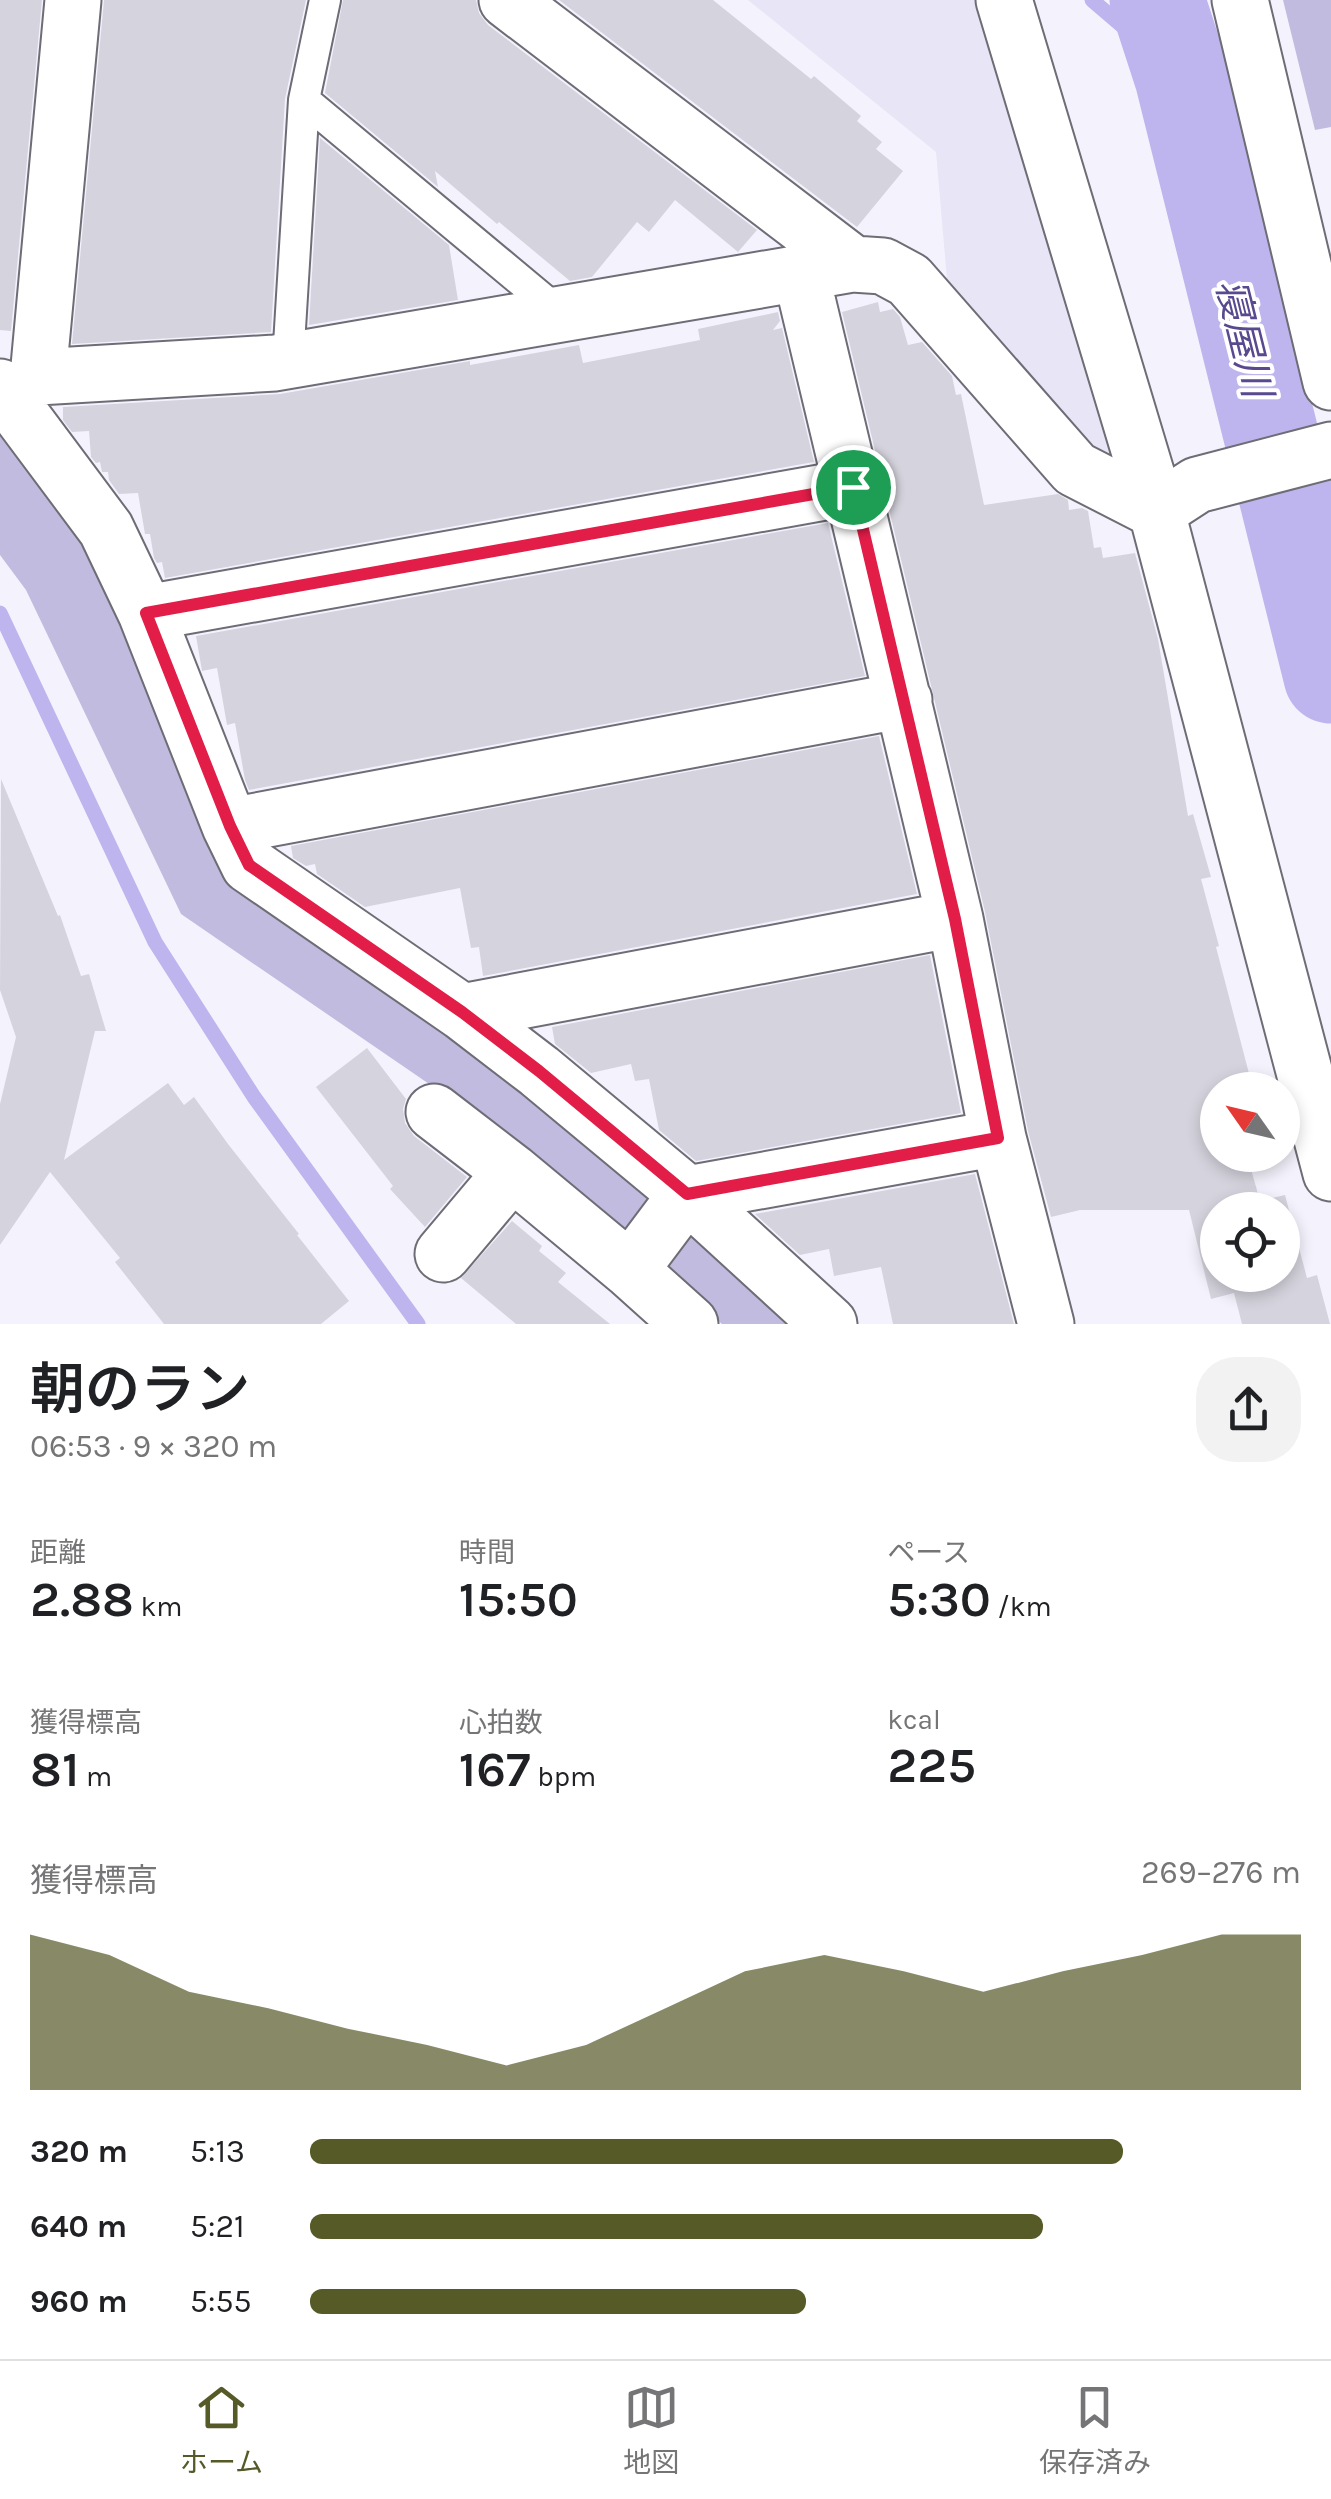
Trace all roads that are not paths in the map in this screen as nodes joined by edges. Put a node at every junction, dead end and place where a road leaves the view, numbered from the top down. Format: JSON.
{"nodes":[{"id":1,"x":73,"y":0,"type":"edge"},
{"id":2,"x":326,"y":0,"type":"edge"},
{"id":3,"x":507,"y":0,"type":"edge"},
{"id":4,"x":1004,"y":0,"type":"edge"},
{"id":5,"x":1240,"y":0,"type":"edge"},
{"id":6,"x":304,"y":100,"type":"junction"},
{"id":7,"x":854,"y":264,"type":"junction"},
{"id":8,"x":801,"y":274,"type":"junction"},
{"id":9,"x":562,"y":315,"type":"junction"},
{"id":10,"x":288,"y":361,"type":"junction"},
{"id":11,"x":1331,"y":382,"type":"edge"},
{"id":12,"x":13,"y":383,"type":"edge"},
{"id":13,"x":1323,"y":453,"type":"edge"},
{"id":14,"x":853,"y":487,"type":"junction"},
{"id":15,"x":1177,"y":498,"type":"junction"},
{"id":16,"x":146,"y":613,"type":"junction"},
{"id":17,"x":904,"y":700,"type":"junction"},
{"id":18,"x":230,"y":826,"type":"junction"},
{"id":19,"x":955,"y":919,"type":"junction"},
{"id":20,"x":462,"y":1012,"type":"junction"},
{"id":21,"x":434,"y":1112,"type":"dead end"},
{"id":22,"x":998,"y":1138,"type":"junction"},
{"id":23,"x":512,"y":1172,"type":"junction"},
{"id":24,"x":1331,"y":1172,"type":"edge"},
{"id":25,"x":687,"y":1194,"type":"junction"},
{"id":26,"x":443,"y":1254,"type":"dead end"},
{"id":27,"x":630,"y":1270,"type":"junction"},
{"id":28,"x":690,"y":1324,"type":"edge"},
{"id":29,"x":829,"y":1324,"type":"edge"},
{"id":30,"x":1046,"y":1324,"type":"edge"}],
"edges":[{"from":1,"to":12,"type":"street"},
{"from":2,"to":6,"type":"lane"},
{"from":3,"to":7,"type":"street"},
{"from":4,"to":15,"type":"street"},
{"from":5,"to":11,"type":"street"},
{"from":6,"to":9,"type":"lane"},
{"from":6,"to":10,"type":"lane"},
{"from":7,"to":8,"type":"street"},
{"from":7,"to":15,"type":"street"},
{"from":8,"to":9,"type":"street"},
{"from":8,"to":14,"type":"street"},
{"from":9,"to":10,"type":"street"},
{"from":10,"to":12,"type":"street"},
{"from":12,"to":16,"type":"street"},
{"from":13,"to":15,"type":"street"},
{"from":14,"to":16,"type":"street"},
{"from":14,"to":17,"type":"street"},
{"from":15,"to":24,"type":"street"},
{"from":16,"to":18,"type":"street"},
{"from":17,"to":18,"type":"street"},
{"from":17,"to":19,"type":"street"},
{"from":18,"to":20,"type":"street"},
{"from":19,"to":20,"type":"street"},
{"from":19,"to":22,"type":"street"},
{"from":20,"to":25,"type":"street"},
{"from":21,"to":23,"type":"street"},
{"from":22,"to":25,"type":"street"},
{"from":22,"to":30,"type":"street"},
{"from":23,"to":26,"type":"street"},
{"from":23,"to":27,"type":"street"},
{"from":25,"to":27,"type":"street"},
{"from":25,"to":29,"type":"street"},
{"from":27,"to":28,"type":"street"}]}
